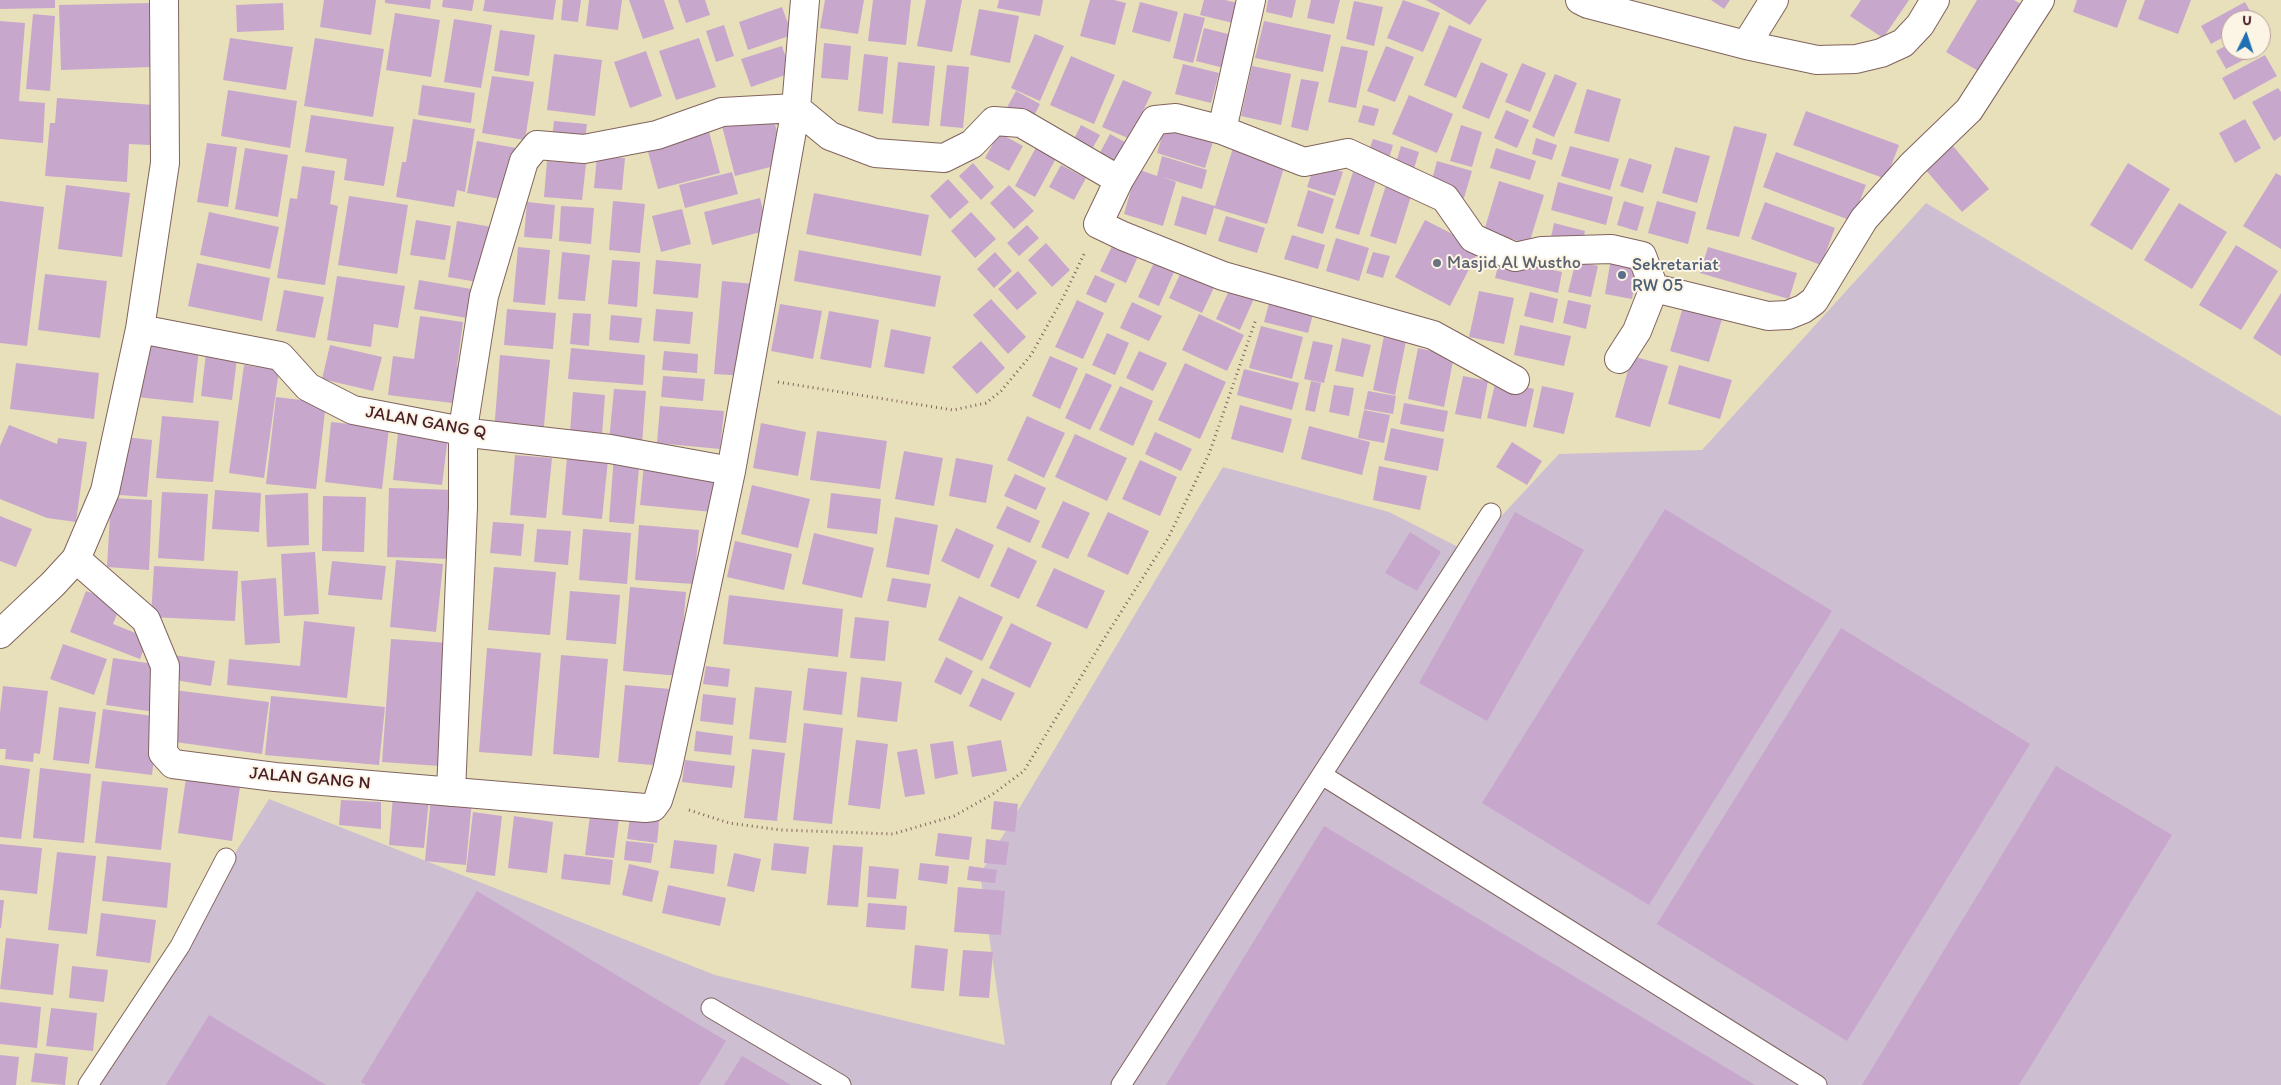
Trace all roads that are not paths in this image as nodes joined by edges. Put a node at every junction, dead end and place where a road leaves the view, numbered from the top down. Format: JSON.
{"nodes":[{"id":1,"x":164,"y":0,"type":"edge"},
{"id":2,"x":805,"y":0,"type":"edge"},
{"id":3,"x":1251,"y":0,"type":"edge"},
{"id":4,"x":1774,"y":0,"type":"edge"},
{"id":5,"x":1935,"y":0,"type":"edge"},
{"id":6,"x":2040,"y":0,"type":"edge"},
{"id":7,"x":1586,"y":1,"type":"edge"},
{"id":8,"x":1746,"y":45,"type":"junction"},
{"id":9,"x":796,"y":108,"type":"junction"},
{"id":10,"x":1222,"y":130,"type":"junction"},
{"id":11,"x":1119,"y":180,"type":"junction"},
{"id":12,"x":1654,"y":288,"type":"junction"},
{"id":13,"x":140,"y":329,"type":"junction"},
{"id":14,"x":1619,"y":359,"type":"dead end"},
{"id":15,"x":1515,"y":380,"type":"dead end"},
{"id":16,"x":463,"y":429,"type":"junction"},
{"id":17,"x":731,"y":471,"type":"junction"},
{"id":18,"x":1491,"y":514,"type":"dead end"},
{"id":19,"x":76,"y":558,"type":"junction"},
{"id":20,"x":0,"y":634,"type":"edge"},
{"id":21,"x":1322,"y":774,"type":"junction"},
{"id":22,"x":451,"y":792,"type":"junction"},
{"id":23,"x":226,"y":858,"type":"dead end"},
{"id":24,"x":711,"y":1008,"type":"dead end"},
{"id":25,"x":88,"y":1085,"type":"edge"},
{"id":26,"x":841,"y":1085,"type":"edge"},
{"id":27,"x":1121,"y":1085,"type":"edge"},
{"id":28,"x":1817,"y":1085,"type":"edge"}],
"edges":[{"from":1,"to":13,"type":"street"},
{"from":2,"to":9,"type":"street"},
{"from":3,"to":10,"type":"street"},
{"from":4,"to":8,"type":"street"},
{"from":5,"to":8,"type":"street"},
{"from":6,"to":12,"type":"street"},
{"from":7,"to":8,"type":"street"},
{"from":9,"to":11,"type":"street"},
{"from":9,"to":16,"type":"street"},
{"from":9,"to":17,"type":"street"},
{"from":10,"to":11,"type":"street"},
{"from":10,"to":12,"type":"street"},
{"from":11,"to":15,"type":"street"},
{"from":12,"to":14,"type":"street"},
{"from":13,"to":16,"type":"street","name":"JALAN GANG Q"},
{"from":13,"to":19,"type":"street"},
{"from":16,"to":17,"type":"street","name":"JALAN GANG Q"},
{"from":16,"to":22,"type":"street"},
{"from":17,"to":22,"type":"street","name":"JALAN GANG N"},
{"from":18,"to":21,"type":"lane"},
{"from":19,"to":20,"type":"street"},
{"from":19,"to":22,"type":"street","name":"JALAN GANG N"},
{"from":21,"to":27,"type":"lane"},
{"from":21,"to":28,"type":"lane"},
{"from":23,"to":25,"type":"lane"},
{"from":24,"to":26,"type":"lane"}]}
